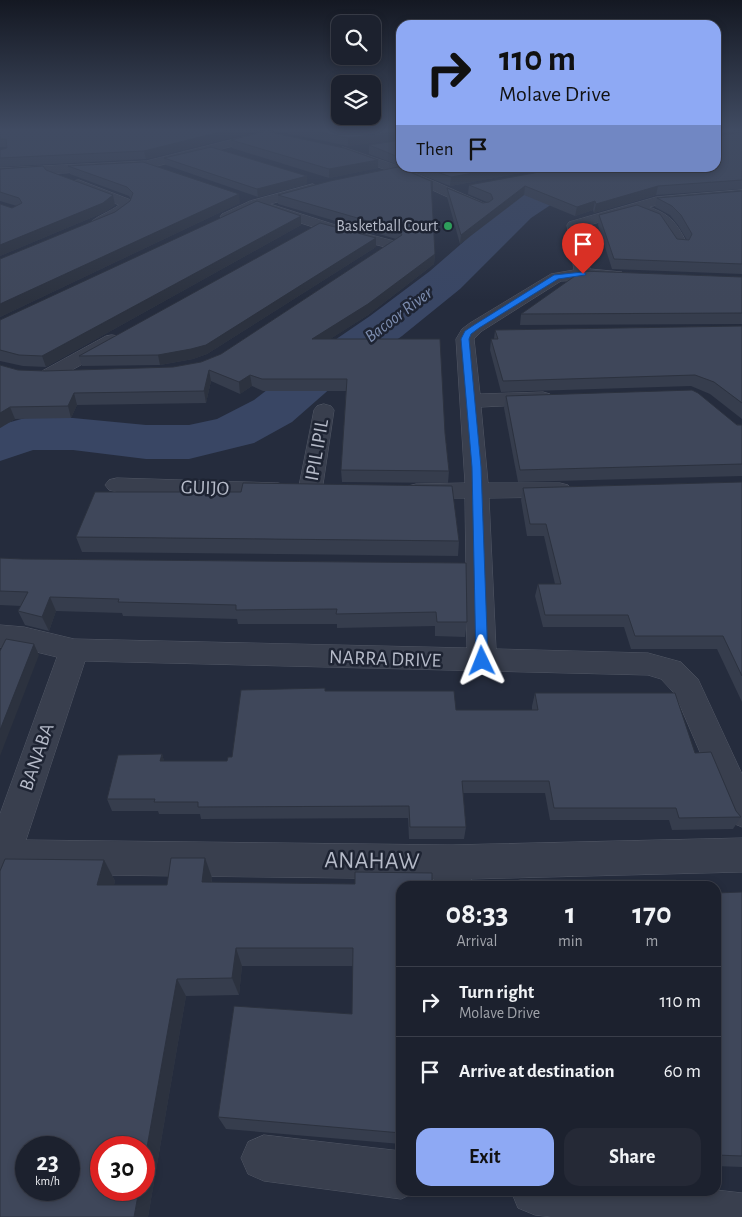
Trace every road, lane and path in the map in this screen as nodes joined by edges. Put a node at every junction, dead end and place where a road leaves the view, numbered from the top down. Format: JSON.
{"nodes":[{"id":1,"x":85,"y":187,"type":"edge"},
{"id":2,"x":318,"y":187,"type":"edge"},
{"id":3,"x":434,"y":187,"type":"edge"},
{"id":4,"x":466,"y":188,"type":"dead end"},
{"id":5,"x":446,"y":192,"type":"junction"},
{"id":6,"x":237,"y":197,"type":"edge"},
{"id":7,"x":740,"y":197,"type":"edge"},
{"id":8,"x":255,"y":204,"type":"junction"},
{"id":9,"x":483,"y":207,"type":"edge"},
{"id":10,"x":635,"y":207,"type":"junction"},
{"id":11,"x":318,"y":224,"type":"junction"},
{"id":12,"x":211,"y":225,"type":"edge"},
{"id":13,"x":86,"y":228,"type":"edge"},
{"id":14,"x":301,"y":234,"type":"edge"},
{"id":15,"x":681,"y":245,"type":"edge"},
{"id":16,"x":377,"y":256,"type":"edge"},
{"id":17,"x":583,"y":274,"type":"junction"},
{"id":18,"x":633,"y":276,"type":"edge"},
{"id":19,"x":127,"y":331,"type":"edge"},
{"id":20,"x":468,"y":333,"type":"junction"},
{"id":21,"x":502,"y":333,"type":"edge"},
{"id":22,"x":88,"y":374,"type":"edge"},
{"id":23,"x":558,"y":397,"type":"edge"},
{"id":24,"x":469,"y":400,"type":"junction"},
{"id":25,"x":324,"y":410,"type":"dead end"},
{"id":26,"x":117,"y":485,"type":"dead end"},
{"id":27,"x":584,"y":489,"type":"edge"},
{"id":28,"x":320,"y":491,"type":"joint"},
{"id":29,"x":398,"y":491,"type":"edge"},
{"id":30,"x":477,"y":492,"type":"junction"},
{"id":31,"x":0,"y":636,"type":"edge"},
{"id":32,"x":74,"y":650,"type":"junction"},
{"id":33,"x":482,"y":661,"type":"junction"},
{"id":34,"x":742,"y":811,"type":"edge"},
{"id":35,"x":742,"y":855,"type":"edge"},
{"id":36,"x":1,"y":860,"type":"edge"},
{"id":37,"x":452,"y":874,"type":"edge"},
{"id":38,"x":264,"y":1158,"type":"dead end"},
{"id":39,"x":396,"y":1174,"type":"edge"},
{"id":40,"x":575,"y":1196,"type":"edge"},
{"id":41,"x":742,"y":1217,"type":"edge"}],
"edges":[{"from":1,"to":13,"type":"street"},
{"from":2,"to":8,"type":"street"},
{"from":3,"to":5,"type":"street"},
{"from":4,"to":5,"type":"street"},
{"from":5,"to":9,"type":"street"},
{"from":6,"to":8,"type":"street"},
{"from":7,"to":10,"type":"street"},
{"from":8,"to":11,"type":"street"},
{"from":8,"to":12,"type":"street"},
{"from":10,"to":15,"type":"street"},
{"from":10,"to":17,"type":"street"},
{"from":11,"to":14,"type":"street"},
{"from":11,"to":16,"type":"street"},
{"from":17,"to":18,"type":"street"},
{"from":17,"to":20,"type":"street"},
{"from":19,"to":22,"type":"street"},
{"from":20,"to":21,"type":"street"},
{"from":20,"to":24,"type":"street"},
{"from":23,"to":24,"type":"street"},
{"from":24,"to":30,"type":"street"},
{"from":25,"to":28,"type":"street","name":"IPIL IPIL"},
{"from":26,"to":28,"type":"street","name":"GUIJO"},
{"from":27,"to":30,"type":"street"},
{"from":29,"to":30,"type":"street"},
{"from":30,"to":33,"type":"street"},
{"from":31,"to":32,"type":"street","name":"NARRA DRIVE"},
{"from":32,"to":33,"type":"street","name":"NARRA DRIVE"},
{"from":32,"to":36,"type":"street","name":"BANABA"},
{"from":33,"to":34,"type":"street","name":"NARRA DRIVE"},
{"from":35,"to":37,"type":"street","name":"ANAHAW"},
{"from":36,"to":37,"type":"street","name":"ANAHAW"},
{"from":38,"to":39,"type":"street"},
{"from":40,"to":41,"type":"street"}]}
